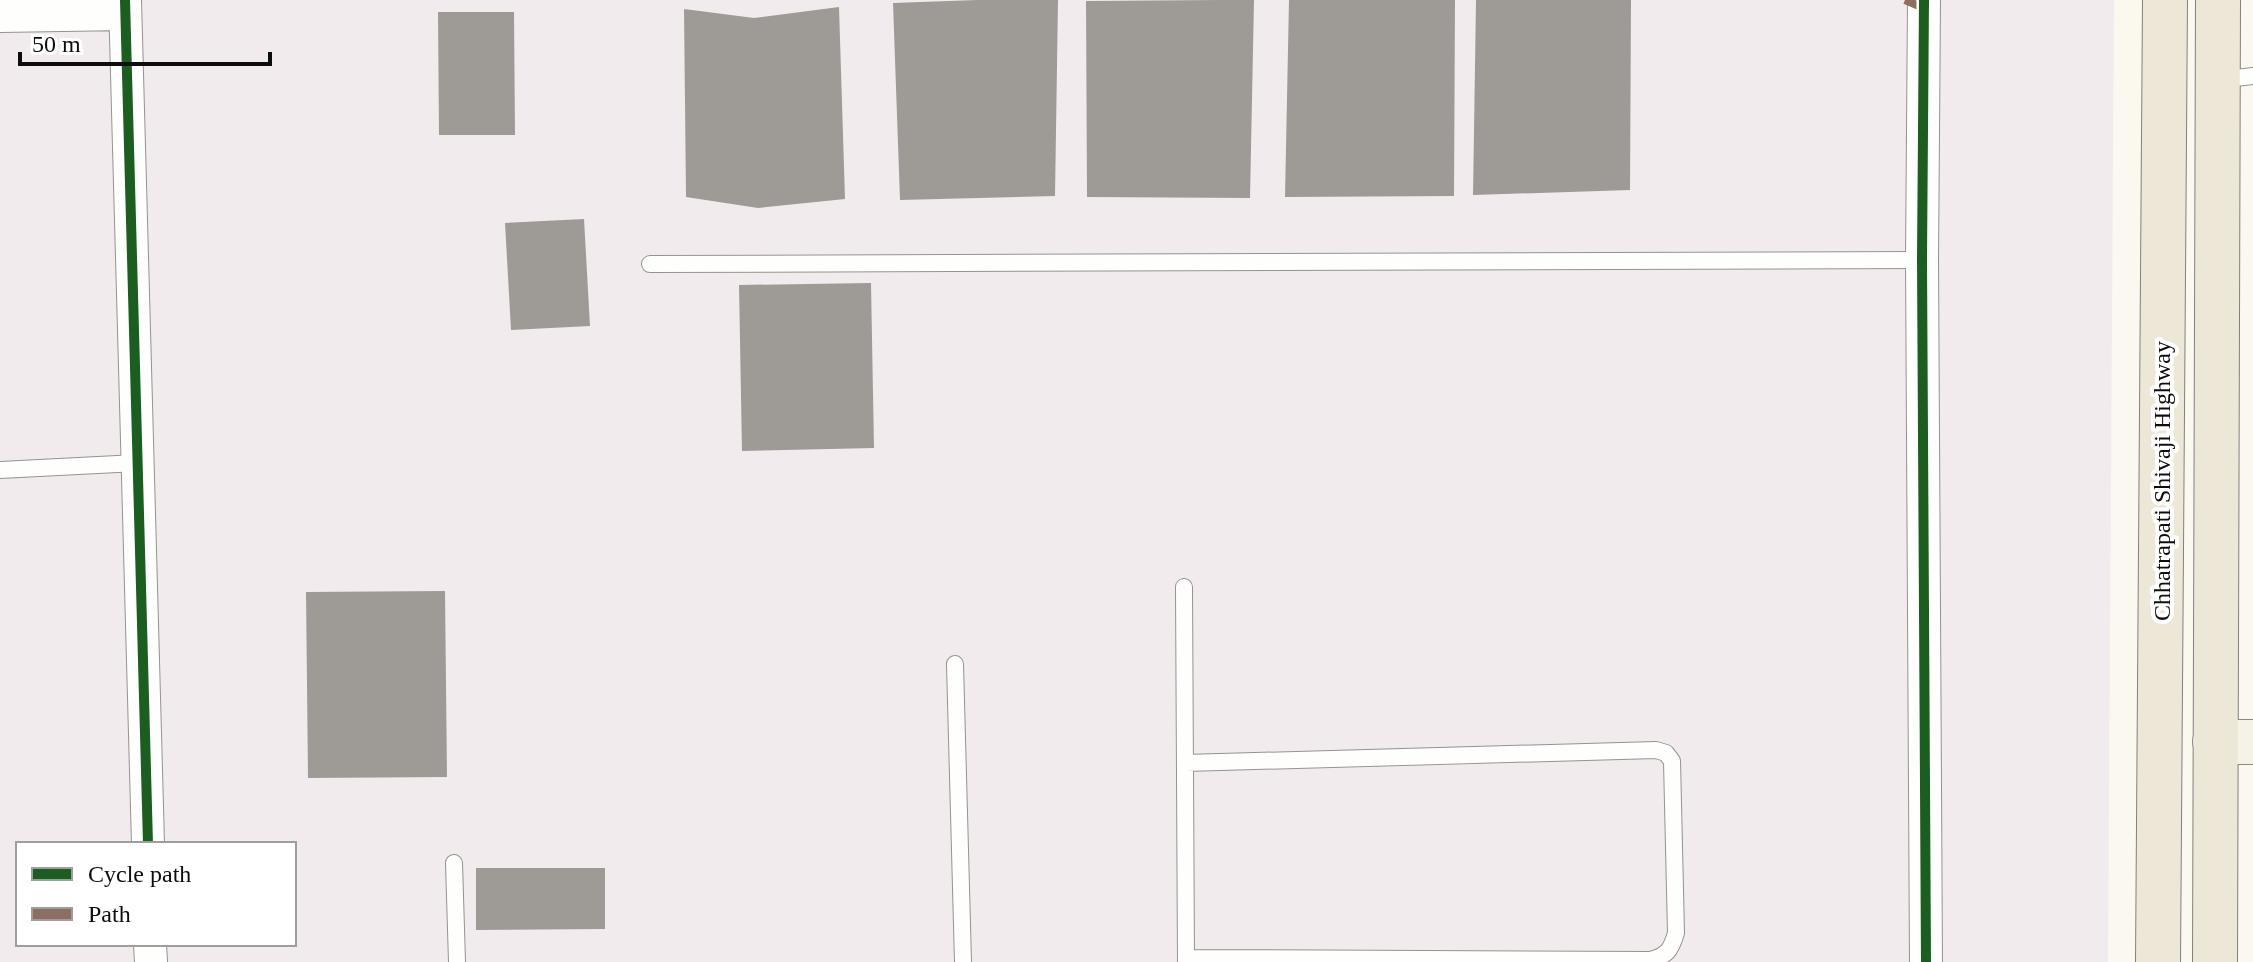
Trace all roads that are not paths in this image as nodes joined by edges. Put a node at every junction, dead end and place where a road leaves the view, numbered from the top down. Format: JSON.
{"nodes":[{"id":1,"x":1924,"y":0,"type":"edge"},
{"id":2,"x":2165,"y":0,"type":"edge"},
{"id":3,"x":2218,"y":0,"type":"edge"},
{"id":4,"x":125,"y":7,"type":"edge"},
{"id":5,"x":0,"y":16,"type":"edge"},
{"id":6,"x":2236,"y":78,"type":"edge"},
{"id":7,"x":1922,"y":260,"type":"junction"},
{"id":8,"x":650,"y":264,"type":"dead end"},
{"id":9,"x":137,"y":463,"type":"junction"},
{"id":10,"x":0,"y":470,"type":"edge"},
{"id":11,"x":1184,"y":587,"type":"dead end"},
{"id":12,"x":955,"y":664,"type":"dead end"},
{"id":13,"x":2234,"y":742,"type":"edge"},
{"id":14,"x":1185,"y":763,"type":"junction"},
{"id":15,"x":148,"y":842,"type":"edge"},
{"id":16,"x":454,"y":863,"type":"dead end"},
{"id":17,"x":1186,"y":960,"type":"edge"},
{"id":18,"x":457,"y":962,"type":"edge"},
{"id":19,"x":963,"y":962,"type":"edge"},
{"id":20,"x":1926,"y":962,"type":"edge"},
{"id":21,"x":2158,"y":962,"type":"edge"},
{"id":22,"x":2215,"y":962,"type":"edge"}],
"edges":[{"from":1,"to":7,"type":"street"},
{"from":2,"to":21,"type":"main road","name":"Chhatrapati Shivaji Highway"},
{"from":3,"to":6,"type":"main road"},
{"from":4,"to":5,"type":"street"},
{"from":4,"to":9,"type":"street"},
{"from":6,"to":13,"type":"main road"},
{"from":7,"to":8,"type":"lane"},
{"from":7,"to":20,"type":"street"},
{"from":9,"to":10,"type":"lane"},
{"from":9,"to":15,"type":"street"},
{"from":11,"to":14,"type":"lane"},
{"from":12,"to":19,"type":"lane"},
{"from":13,"to":22,"type":"main road"},
{"from":14,"to":17,"type":"lane"},
{"from":14,"to":17,"type":"lane"},
{"from":16,"to":18,"type":"lane"}]}
